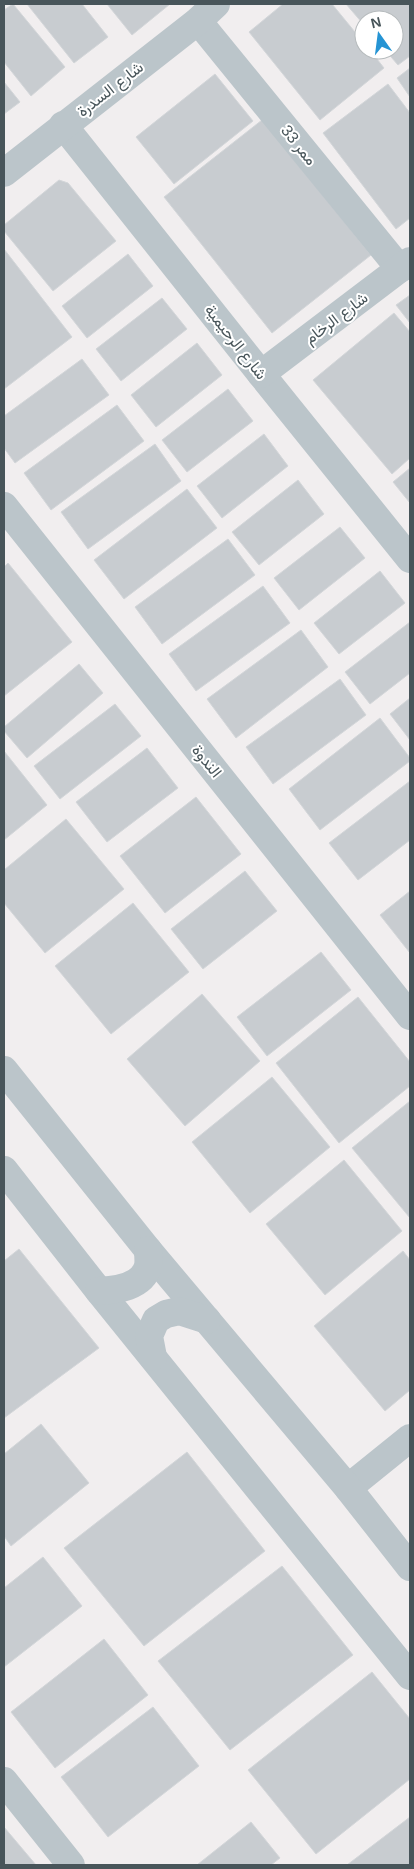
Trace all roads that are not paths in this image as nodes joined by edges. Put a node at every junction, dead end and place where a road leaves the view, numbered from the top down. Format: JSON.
{"nodes":[{"id":1,"x":207,"y":12,"type":"edge"},
{"id":2,"x":63,"y":125,"type":"junction"},
{"id":3,"x":4,"y":173,"type":"edge"},
{"id":4,"x":405,"y":265,"type":"edge"},
{"id":5,"x":261,"y":374,"type":"junction"},
{"id":6,"x":4,"y":506,"type":"edge"},
{"id":7,"x":410,"y":559,"type":"edge"},
{"id":8,"x":410,"y":1016,"type":"edge"},
{"id":9,"x":4,"y":1070,"type":"edge"},
{"id":10,"x":4,"y":1170,"type":"edge"},
{"id":11,"x":148,"y":1250,"type":"junction"},
{"id":12,"x":99,"y":1291,"type":"junction"},
{"id":13,"x":207,"y":1320,"type":"junction"},
{"id":14,"x":153,"y":1357,"type":"junction"},
{"id":15,"x":410,"y":1438,"type":"edge"},
{"id":16,"x":348,"y":1488,"type":"junction"},
{"id":17,"x":410,"y":1567,"type":"edge"},
{"id":18,"x":410,"y":1676,"type":"edge"},
{"id":19,"x":4,"y":1781,"type":"edge"},
{"id":20,"x":71,"y":1865,"type":"edge"}],
"edges":[{"from":1,"to":2,"type":"street","name":"شارع السدرة"},
{"from":1,"to":4,"type":"street","name":"ممر 33"},
{"from":2,"to":3,"type":"street","name":"شارع السدرة"},
{"from":2,"to":5,"type":"street","name":"شارع الرحيمية"},
{"from":4,"to":5,"type":"street","name":"شارع الرخام"},
{"from":5,"to":7,"type":"street","name":"شارع الرحيمية"},
{"from":6,"to":8,"type":"street","name":"الندوة"},
{"from":9,"to":11,"type":"street"},
{"from":10,"to":12,"type":"street"},
{"from":11,"to":12,"type":"street"},
{"from":11,"to":13,"type":"street"},
{"from":12,"to":14,"type":"street"},
{"from":13,"to":14,"type":"street"},
{"from":13,"to":16,"type":"street"},
{"from":14,"to":18,"type":"street"},
{"from":15,"to":16,"type":"street"},
{"from":16,"to":17,"type":"street"},
{"from":19,"to":20,"type":"street"}]}
